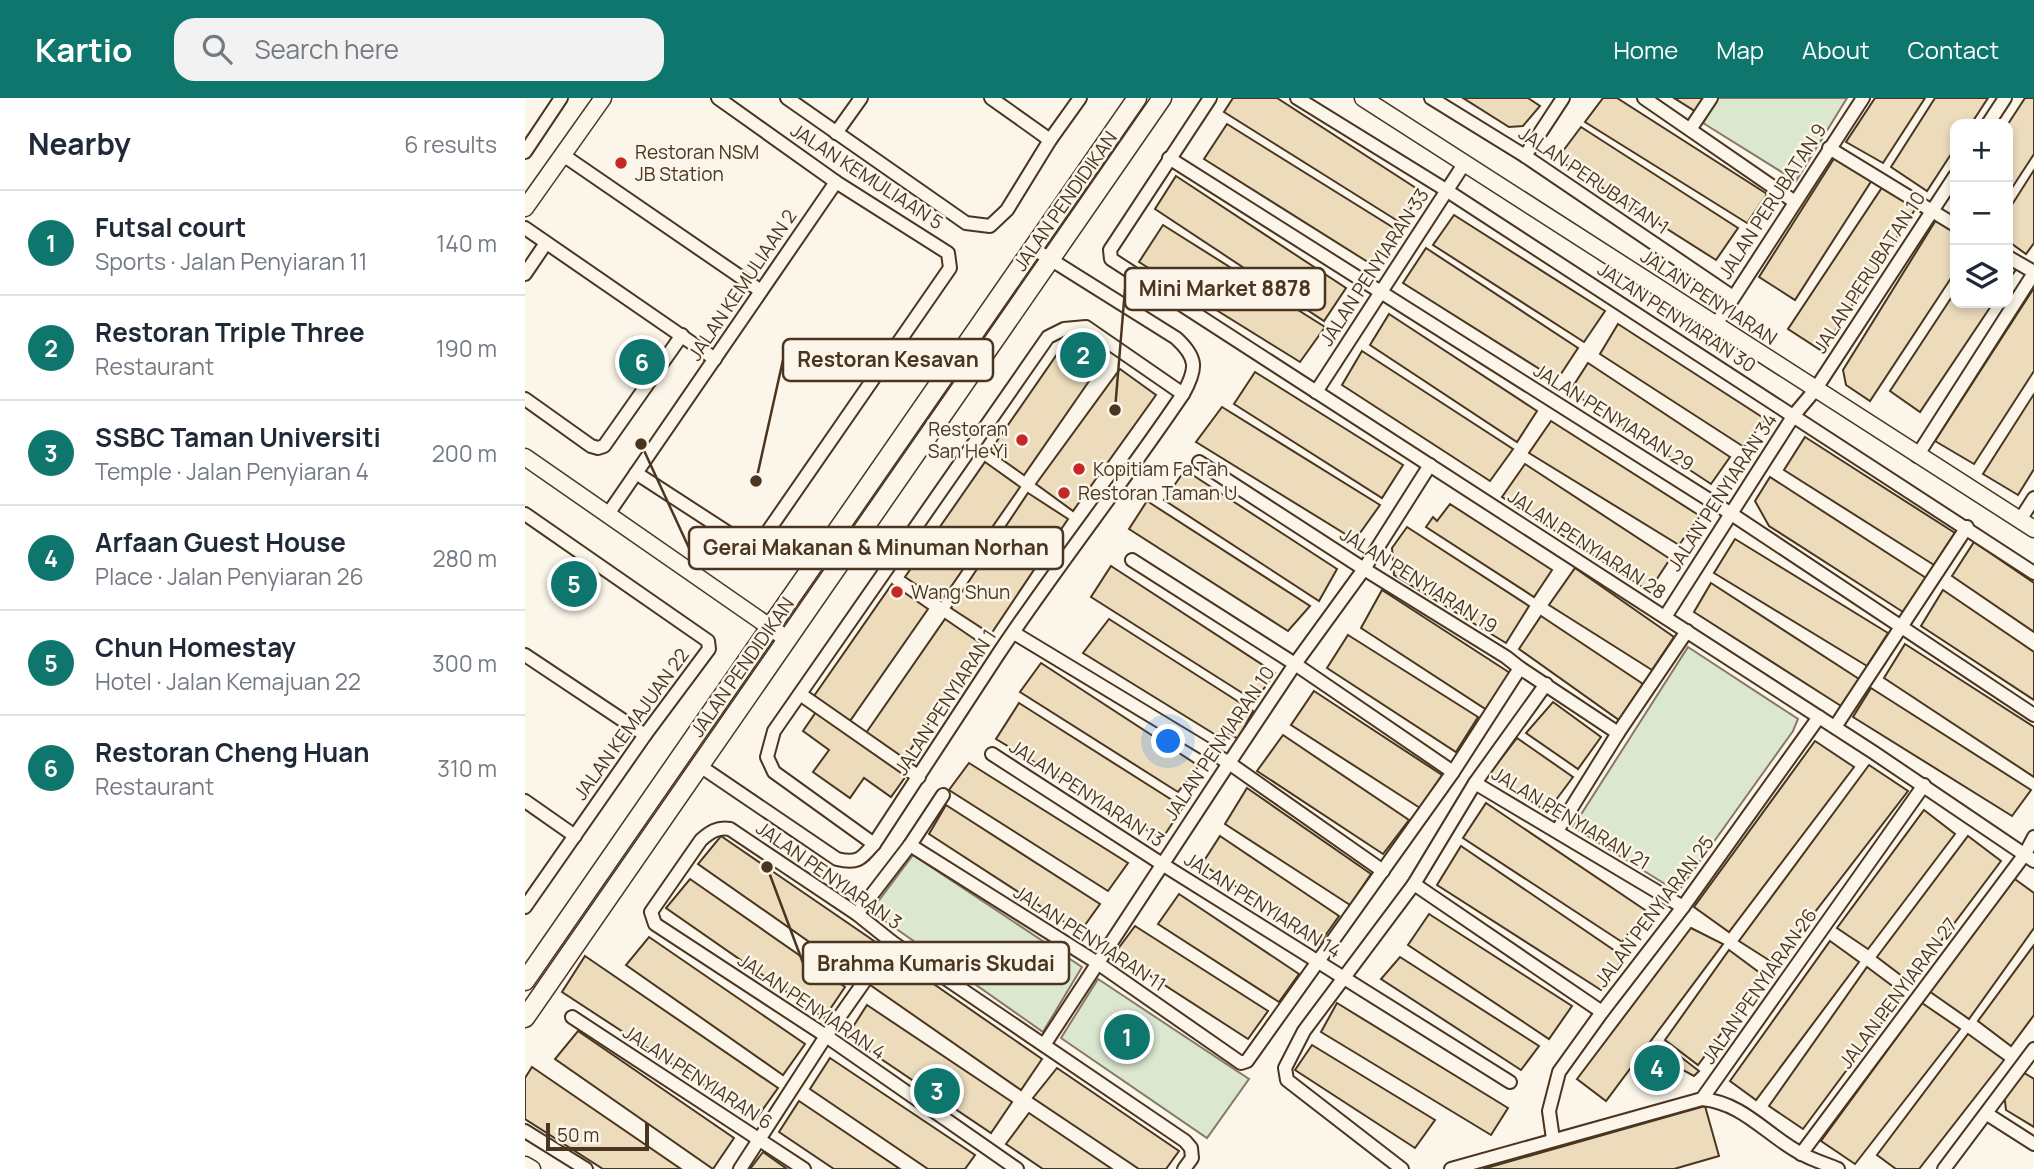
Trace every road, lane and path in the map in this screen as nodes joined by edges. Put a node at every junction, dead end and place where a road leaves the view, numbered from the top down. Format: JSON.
{"nodes":[{"id":1,"x":561,"y":98,"type":"edge"},
{"id":2,"x":603,"y":98,"type":"edge"},
{"id":3,"x":718,"y":98,"type":"edge"},
{"id":4,"x":787,"y":98,"type":"edge"},
{"id":5,"x":861,"y":98,"type":"edge"},
{"id":6,"x":991,"y":98,"type":"edge"},
{"id":7,"x":1080,"y":98,"type":"edge"},
{"id":8,"x":1137,"y":98,"type":"edge"},
{"id":9,"x":1162,"y":98,"type":"edge"},
{"id":10,"x":1210,"y":98,"type":"edge"},
{"id":11,"x":1297,"y":98,"type":"edge"},
{"id":12,"x":1363,"y":98,"type":"edge"},
{"id":13,"x":1431,"y":98,"type":"edge"},
{"id":14,"x":1563,"y":98,"type":"edge"},
{"id":15,"x":1644,"y":98,"type":"edge"},
{"id":16,"x":1711,"y":98,"type":"edge"},
{"id":17,"x":1863,"y":98,"type":"edge"},
{"id":18,"x":2005,"y":98,"type":"edge"},
{"id":19,"x":1992,"y":119,"type":"edge"},
{"id":20,"x":1691,"y":128,"type":"junction"},
{"id":21,"x":836,"y":133,"type":"junction"},
{"id":22,"x":1050,"y":140,"type":"junction"},
{"id":23,"x":1829,"y":148,"type":"junction"},
{"id":24,"x":525,"y":152,"type":"edge"},
{"id":25,"x":563,"y":155,"type":"junction"},
{"id":26,"x":1525,"y":156,"type":"junction"},
{"id":27,"x":1169,"y":158,"type":"junction"},
{"id":28,"x":1464,"y":164,"type":"junction"},
{"id":29,"x":836,"y":182,"type":"junction"},
{"id":30,"x":1951,"y":182,"type":"edge"},
{"id":31,"x":1446,"y":190,"type":"junction"},
{"id":32,"x":1795,"y":202,"type":"junction"},
{"id":33,"x":525,"y":208,"type":"edge"},
{"id":34,"x":1932,"y":212,"type":"junction"},
{"id":35,"x":1950,"y":222,"type":"edge"},
{"id":36,"x":525,"y":228,"type":"edge"},
{"id":37,"x":546,"y":243,"type":"junction"},
{"id":38,"x":1034,"y":249,"type":"junction"},
{"id":39,"x":1051,"y":259,"type":"junction"},
{"id":40,"x":2013,"y":260,"type":"edge"},
{"id":41,"x":2034,"y":273,"type":"edge"},
{"id":42,"x":525,"y":274,"type":"edge"},
{"id":43,"x":761,"y":291,"type":"junction"},
{"id":44,"x":1380,"y":292,"type":"junction"},
{"id":45,"x":1733,"y":297,"type":"junction"},
{"id":46,"x":1715,"y":326,"type":"junction"},
{"id":47,"x":681,"y":335,"type":"junction"},
{"id":48,"x":715,"y":359,"type":"junction"},
{"id":49,"x":1815,"y":390,"type":"junction"},
{"id":50,"x":1317,"y":392,"type":"junction"},
{"id":51,"x":1183,"y":394,"type":"junction"},
{"id":52,"x":525,"y":399,"type":"edge"},
{"id":53,"x":1794,"y":415,"type":"junction"},
{"id":54,"x":1917,"y":456,"type":"junction"},
{"id":55,"x":525,"y":457,"type":"edge"},
{"id":56,"x":1199,"y":462,"type":"dead end"},
{"id":57,"x":1430,"y":465,"type":"junction"},
{"id":58,"x":636,"y":473,"type":"junction"},
{"id":59,"x":2034,"y":498,"type":"edge"},
{"id":60,"x":1730,"y":513,"type":"junction"},
{"id":61,"x":525,"y":514,"type":"edge"},
{"id":62,"x":608,"y":514,"type":"junction"},
{"id":63,"x":2020,"y":520,"type":"junction"},
{"id":64,"x":1967,"y":527,"type":"junction"},
{"id":65,"x":2034,"y":529,"type":"edge"},
{"id":66,"x":1132,"y":559,"type":"dead end"},
{"id":67,"x":1364,"y":569,"type":"junction"},
{"id":68,"x":2034,"y":573,"type":"edge"},
{"id":69,"x":1665,"y":617,"type":"junction"},
{"id":70,"x":769,"y":626,"type":"junction"},
{"id":71,"x":1901,"y":628,"type":"junction"},
{"id":72,"x":1687,"y":631,"type":"junction"},
{"id":73,"x":1014,"y":633,"type":"junction"},
{"id":74,"x":787,"y":639,"type":"junction"},
{"id":75,"x":525,"y":655,"type":"edge"},
{"id":76,"x":1295,"y":664,"type":"junction"},
{"id":77,"x":1520,"y":668,"type":"junction"},
{"id":78,"x":1546,"y":684,"type":"junction"},
{"id":79,"x":800,"y":694,"type":"junction"},
{"id":80,"x":2034,"y":715,"type":"edge"},
{"id":81,"x":1819,"y":717,"type":"junction"},
{"id":82,"x":1835,"y":727,"type":"junction"},
{"id":83,"x":1618,"y":733,"type":"junction"},
{"id":84,"x":645,"y":735,"type":"junction"},
{"id":85,"x":992,"y":754,"type":"dead end"},
{"id":86,"x":1229,"y":763,"type":"junction"},
{"id":87,"x":700,"y":766,"type":"junction"},
{"id":88,"x":1453,"y":772,"type":"junction"},
{"id":89,"x":919,"y":777,"type":"junction"},
{"id":90,"x":1475,"y":783,"type":"junction"},
{"id":91,"x":1924,"y":785,"type":"junction"},
{"id":92,"x":943,"y":794,"type":"dead end"},
{"id":93,"x":525,"y":801,"type":"edge"},
{"id":94,"x":1557,"y":831,"type":"junction"},
{"id":95,"x":575,"y":836,"type":"junction"},
{"id":96,"x":2034,"y":837,"type":"edge"},
{"id":97,"x":874,"y":844,"type":"junction"},
{"id":98,"x":910,"y":845,"type":"junction"},
{"id":99,"x":2029,"y":858,"type":"edge"},
{"id":100,"x":1162,"y":864,"type":"junction"},
{"id":101,"x":1383,"y":871,"type":"junction"},
{"id":102,"x":1414,"y":884,"type":"junction"},
{"id":103,"x":1683,"y":907,"type":"junction"},
{"id":104,"x":525,"y":908,"type":"edge"},
{"id":105,"x":857,"y":914,"type":"junction"},
{"id":106,"x":655,"y":924,"type":"joint"},
{"id":107,"x":892,"y":942,"type":"junction"},
{"id":108,"x":1096,"y":962,"type":"junction"},
{"id":109,"x":1318,"y":962,"type":"junction"},
{"id":110,"x":1344,"y":978,"type":"junction"},
{"id":111,"x":525,"y":981,"type":"edge"},
{"id":112,"x":1602,"y":1012,"type":"junction"},
{"id":113,"x":572,"y":1017,"type":"dead end"},
{"id":114,"x":525,"y":1018,"type":"edge"},
{"id":115,"x":826,"y":1036,"type":"junction"},
{"id":116,"x":1044,"y":1045,"type":"junction"},
{"id":117,"x":2034,"y":1049,"type":"edge"},
{"id":118,"x":1510,"y":1082,"type":"dead end"},
{"id":119,"x":1702,"y":1099,"type":"junction"},
{"id":120,"x":1987,"y":1114,"type":"junction"},
{"id":121,"x":525,"y":1131,"type":"edge"},
{"id":122,"x":759,"y":1139,"type":"junction"},
{"id":123,"x":1553,"y":1139,"type":"junction"},
{"id":124,"x":2034,"y":1144,"type":"edge"},
{"id":125,"x":1801,"y":1154,"type":"junction"},
{"id":126,"x":525,"y":1165,"type":"edge"},
{"id":127,"x":532,"y":1169,"type":"edge"},
{"id":128,"x":586,"y":1169,"type":"edge"},
{"id":129,"x":740,"y":1169,"type":"edge"},
{"id":130,"x":804,"y":1169,"type":"edge"},
{"id":131,"x":1017,"y":1169,"type":"edge"},
{"id":132,"x":1184,"y":1169,"type":"edge"},
{"id":133,"x":1402,"y":1169,"type":"edge"},
{"id":134,"x":1451,"y":1169,"type":"edge"},
{"id":135,"x":1838,"y":1169,"type":"edge"},
{"id":136,"x":1944,"y":1169,"type":"edge"}],
"edges":[{"from":1,"to":24,"type":"street"},
{"from":2,"to":25,"type":"street"},
{"from":3,"to":29,"type":"street","name":"JALAN KEMULIAAN 5"},
{"from":4,"to":21,"type":"street"},
{"from":5,"to":21,"type":"street"},
{"from":6,"to":22,"type":"street"},
{"from":7,"to":22,"type":"street"},
{"from":8,"to":38,"type":"main road","name":"JALAN PENDIDIKAN"},
{"from":9,"to":39,"type":"main road","name":"JALAN PENDIDIKAN"},
{"from":10,"to":27,"type":"street"},
{"from":11,"to":31,"type":"street","name":"JALAN PENYIARAN 30"},
{"from":12,"to":28,"type":"street","name":"JALAN PENYIARAN"},
{"from":13,"to":26,"type":"street","name":"JALAN PERUBATAN 1"},
{"from":14,"to":26,"type":"street"},
{"from":15,"to":20,"type":"street"},
{"from":16,"to":20,"type":"street"},
{"from":17,"to":23,"type":"street","name":"JALAN PERUBATAN 9"},
{"from":18,"to":19,"type":"street"},
{"from":20,"to":32,"type":"street"},
{"from":21,"to":22,"type":"street"},
{"from":23,"to":32,"type":"street","name":"JALAN PERUBATAN 9"},
{"from":23,"to":34,"type":"street"},
{"from":25,"to":33,"type":"street"},
{"from":25,"to":43,"type":"street"},
{"from":26,"to":45,"type":"street","name":"JALAN PERUBATAN 1"},
{"from":27,"to":44,"type":"street","name":"JALAN PENYIARAN 29"},
{"from":27,"to":50,"type":"street","name":"JALAN PENYIARAN 28"},
{"from":28,"to":31,"type":"street","name":"JALAN PENYIARAN 33"},
{"from":28,"to":46,"type":"street","name":"JALAN PENYIARAN"},
{"from":29,"to":43,"type":"street","name":"JALAN KEMULIAAN 2"},
{"from":29,"to":58,"type":"street","name":"JALAN KEMULIAAN 5"},
{"from":30,"to":34,"type":"street","name":"JALAN PERUBATAN 10"},
{"from":31,"to":44,"type":"street","name":"JALAN PENYIARAN 33"},
{"from":31,"to":53,"type":"street","name":"JALAN PENYIARAN 30"},
{"from":32,"to":45,"type":"street","name":"JALAN PERUBATAN 9"},
{"from":34,"to":35,"type":"street"},
{"from":34,"to":49,"type":"street","name":"JALAN PERUBATAN 10"},
{"from":36,"to":37,"type":"street"},
{"from":37,"to":42,"type":"street"},
{"from":37,"to":47,"type":"street"},
{"from":38,"to":39,"type":"street","name":"JALAN PENYIARAN 1"},
{"from":38,"to":70,"type":"main road","name":"JALAN PENDIDIKAN"},
{"from":39,"to":51,"type":"street","name":"JALAN PENYIARAN 1"},
{"from":39,"to":74,"type":"main road","name":"JALAN PENDIDIKAN"},
{"from":40,"to":41,"type":"street"},
{"from":41,"to":54,"type":"street"},
{"from":43,"to":48,"type":"street","name":"JALAN KEMULIAAN 2"},
{"from":44,"to":50,"type":"street","name":"JALAN PENYIARAN 33"},
{"from":44,"to":60,"type":"street","name":"JALAN PENYIARAN 29"},
{"from":45,"to":46,"type":"street","name":"JALAN PERUBATAN 9"},
{"from":46,"to":49,"type":"street","name":"JALAN PENYIARAN"},
{"from":47,"to":48,"type":"street"},
{"from":47,"to":52,"type":"street"},
{"from":48,"to":58,"type":"street","name":"JALAN KEMULIAAN 2"},
{"from":49,"to":53,"type":"street","name":"JALAN PENYIARAN 34"},
{"from":49,"to":54,"type":"street","name":"JALAN PENYIARAN"},
{"from":50,"to":57,"type":"street","name":"JALAN PENYIARAN 28"},
{"from":51,"to":73,"type":"street","name":"JALAN PENYIARAN 1"},
{"from":51,"to":79,"type":"street"},
{"from":53,"to":60,"type":"street","name":"JALAN PENYIARAN 34"},
{"from":53,"to":64,"type":"street","name":"JALAN PENYIARAN 30"},
{"from":54,"to":63,"type":"street","name":"JALAN PENYIARAN"},
{"from":55,"to":62,"type":"street"},
{"from":56,"to":67,"type":"street","name":"JALAN PENYIARAN 19"},
{"from":57,"to":67,"type":"street","name":"JALAN PENYIARAN 10"},
{"from":57,"to":69,"type":"street","name":"JALAN PENYIARAN 28"},
{"from":58,"to":62,"type":"street","name":"JALAN KEMULIAAN 2"},
{"from":59,"to":63,"type":"street"},
{"from":60,"to":69,"type":"street","name":"JALAN PENYIARAN 34"},
{"from":60,"to":71,"type":"street","name":"JALAN PENYIARAN 29"},
{"from":61,"to":84,"type":"street","name":"JALAN KEMAJUAN 22"},
{"from":62,"to":70,"type":"street"},
{"from":63,"to":65,"type":"street","name":"JALAN PENYIARAN"},
{"from":64,"to":68,"type":"street","name":"JALAN PENYIARAN 30"},
{"from":64,"to":71,"type":"street"},
{"from":66,"to":76,"type":"street"},
{"from":67,"to":76,"type":"street","name":"JALAN PENYIARAN 10"},
{"from":67,"to":77,"type":"street","name":"JALAN PENYIARAN 19"},
{"from":69,"to":72,"type":"street","name":"JALAN PENYIARAN 28"},
{"from":70,"to":74,"type":"street"},
{"from":70,"to":111,"type":"main road","name":"JALAN PENDIDIKAN"},
{"from":71,"to":80,"type":"street","name":"JALAN PENYIARAN 29"},
{"from":71,"to":82,"type":"street"},
{"from":72,"to":81,"type":"street","name":"JALAN PENYIARAN 28"},
{"from":72,"to":83,"type":"street"},
{"from":73,"to":86,"type":"street"},
{"from":73,"to":89,"type":"street","name":"JALAN PENYIARAN 1"},
{"from":74,"to":87,"type":"main road","name":"JALAN PENDIDIKAN"},
{"from":75,"to":84,"type":"street"},
{"from":76,"to":86,"type":"street","name":"JALAN PENYIARAN 10"},
{"from":76,"to":88,"type":"street"},
{"from":77,"to":78,"type":"street","name":"JALAN PENYIARAN 19"},
{"from":77,"to":88,"type":"street"},
{"from":78,"to":83,"type":"street","name":"JALAN PENYIARAN 19"},
{"from":78,"to":90,"type":"street"},
{"from":79,"to":89,"type":"street"},
{"from":79,"to":97,"type":"street"},
{"from":81,"to":82,"type":"street","name":"JALAN PENYIARAN 28"},
{"from":81,"to":103,"type":"street","name":"JALAN PENYIARAN 25"},
{"from":82,"to":91,"type":"street","name":"JALAN PENYIARAN 28"},
{"from":83,"to":94,"type":"street"},
{"from":84,"to":95,"type":"street","name":"JALAN KEMAJUAN 22"},
{"from":85,"to":100,"type":"street","name":"JALAN PENYIARAN 13"},
{"from":86,"to":100,"type":"street","name":"JALAN PENYIARAN 10"},
{"from":86,"to":101,"type":"street"},
{"from":87,"to":97,"type":"street","name":"JALAN PENYIARAN 1"},
{"from":87,"to":114,"type":"main road","name":"JALAN PENDIDIKAN"},
{"from":88,"to":101,"type":"street"},
{"from":89,"to":97,"type":"street","name":"JALAN PENYIARAN 1"},
{"from":90,"to":94,"type":"street","name":"JALAN PENYIARAN 21"},
{"from":90,"to":102,"type":"street"},
{"from":91,"to":99,"type":"street","name":"JALAN PENYIARAN 28"},
{"from":91,"to":119,"type":"street","name":"JALAN PENYIARAN 26"},
{"from":92,"to":98,"type":"street"},
{"from":93,"to":95,"type":"street"},
{"from":94,"to":103,"type":"street","name":"JALAN PENYIARAN 21"},
{"from":95,"to":104,"type":"street","name":"JALAN KEMAJUAN 22"},
{"from":96,"to":99,"type":"street","name":"JALAN PENYIARAN 27"},
{"from":98,"to":105,"type":"street"},
{"from":98,"to":108,"type":"street","name":"JALAN PENYIARAN 11"},
{"from":99,"to":125,"type":"street","name":"JALAN PENYIARAN 27"},
{"from":100,"to":108,"type":"street","name":"JALAN PENYIARAN 10"},
{"from":100,"to":109,"type":"street","name":"JALAN PENYIARAN 14"},
{"from":101,"to":109,"type":"street"},
{"from":102,"to":110,"type":"street"},
{"from":102,"to":112,"type":"street"},
{"from":103,"to":112,"type":"street","name":"JALAN PENYIARAN 25"},
{"from":105,"to":106,"type":"street","name":"JALAN PENYIARAN 3"},
{"from":105,"to":107,"type":"street","name":"JALAN PENYIARAN 3"},
{"from":106,"to":115,"type":"street","name":"JALAN PENYIARAN 4"},
{"from":107,"to":115,"type":"street"},
{"from":107,"to":116,"type":"street","name":"JALAN PENYIARAN 3"},
{"from":108,"to":109,"type":"street","name":"JALAN PENYIARAN 11"},
{"from":108,"to":116,"type":"street","name":"JALAN PENYIARAN 10"},
{"from":109,"to":110,"type":"street","name":"JALAN PENYIARAN 14"},
{"from":110,"to":118,"type":"street","name":"JALAN PENYIARAN 14"},
{"from":110,"to":133,"type":"street"},
{"from":112,"to":123,"type":"street","name":"JALAN PENYIARAN 25"},
{"from":113,"to":122,"type":"street","name":"JALAN PENYIARAN 6"},
{"from":115,"to":122,"type":"street"},
{"from":115,"to":131,"type":"street","name":"JALAN PENYIARAN 4"},
{"from":116,"to":132,"type":"street","name":"JALAN PENYIARAN 3"},
{"from":117,"to":120,"type":"street"},
{"from":119,"to":123,"type":"street"},
{"from":119,"to":125,"type":"street"},
{"from":120,"to":124,"type":"street"},
{"from":120,"to":136,"type":"street"},
{"from":121,"to":128,"type":"street"},
{"from":122,"to":129,"type":"street"},
{"from":122,"to":130,"type":"street","name":"JALAN PENYIARAN 6"},
{"from":123,"to":134,"type":"street"},
{"from":125,"to":135,"type":"street"},
{"from":126,"to":127,"type":"street"}]}
